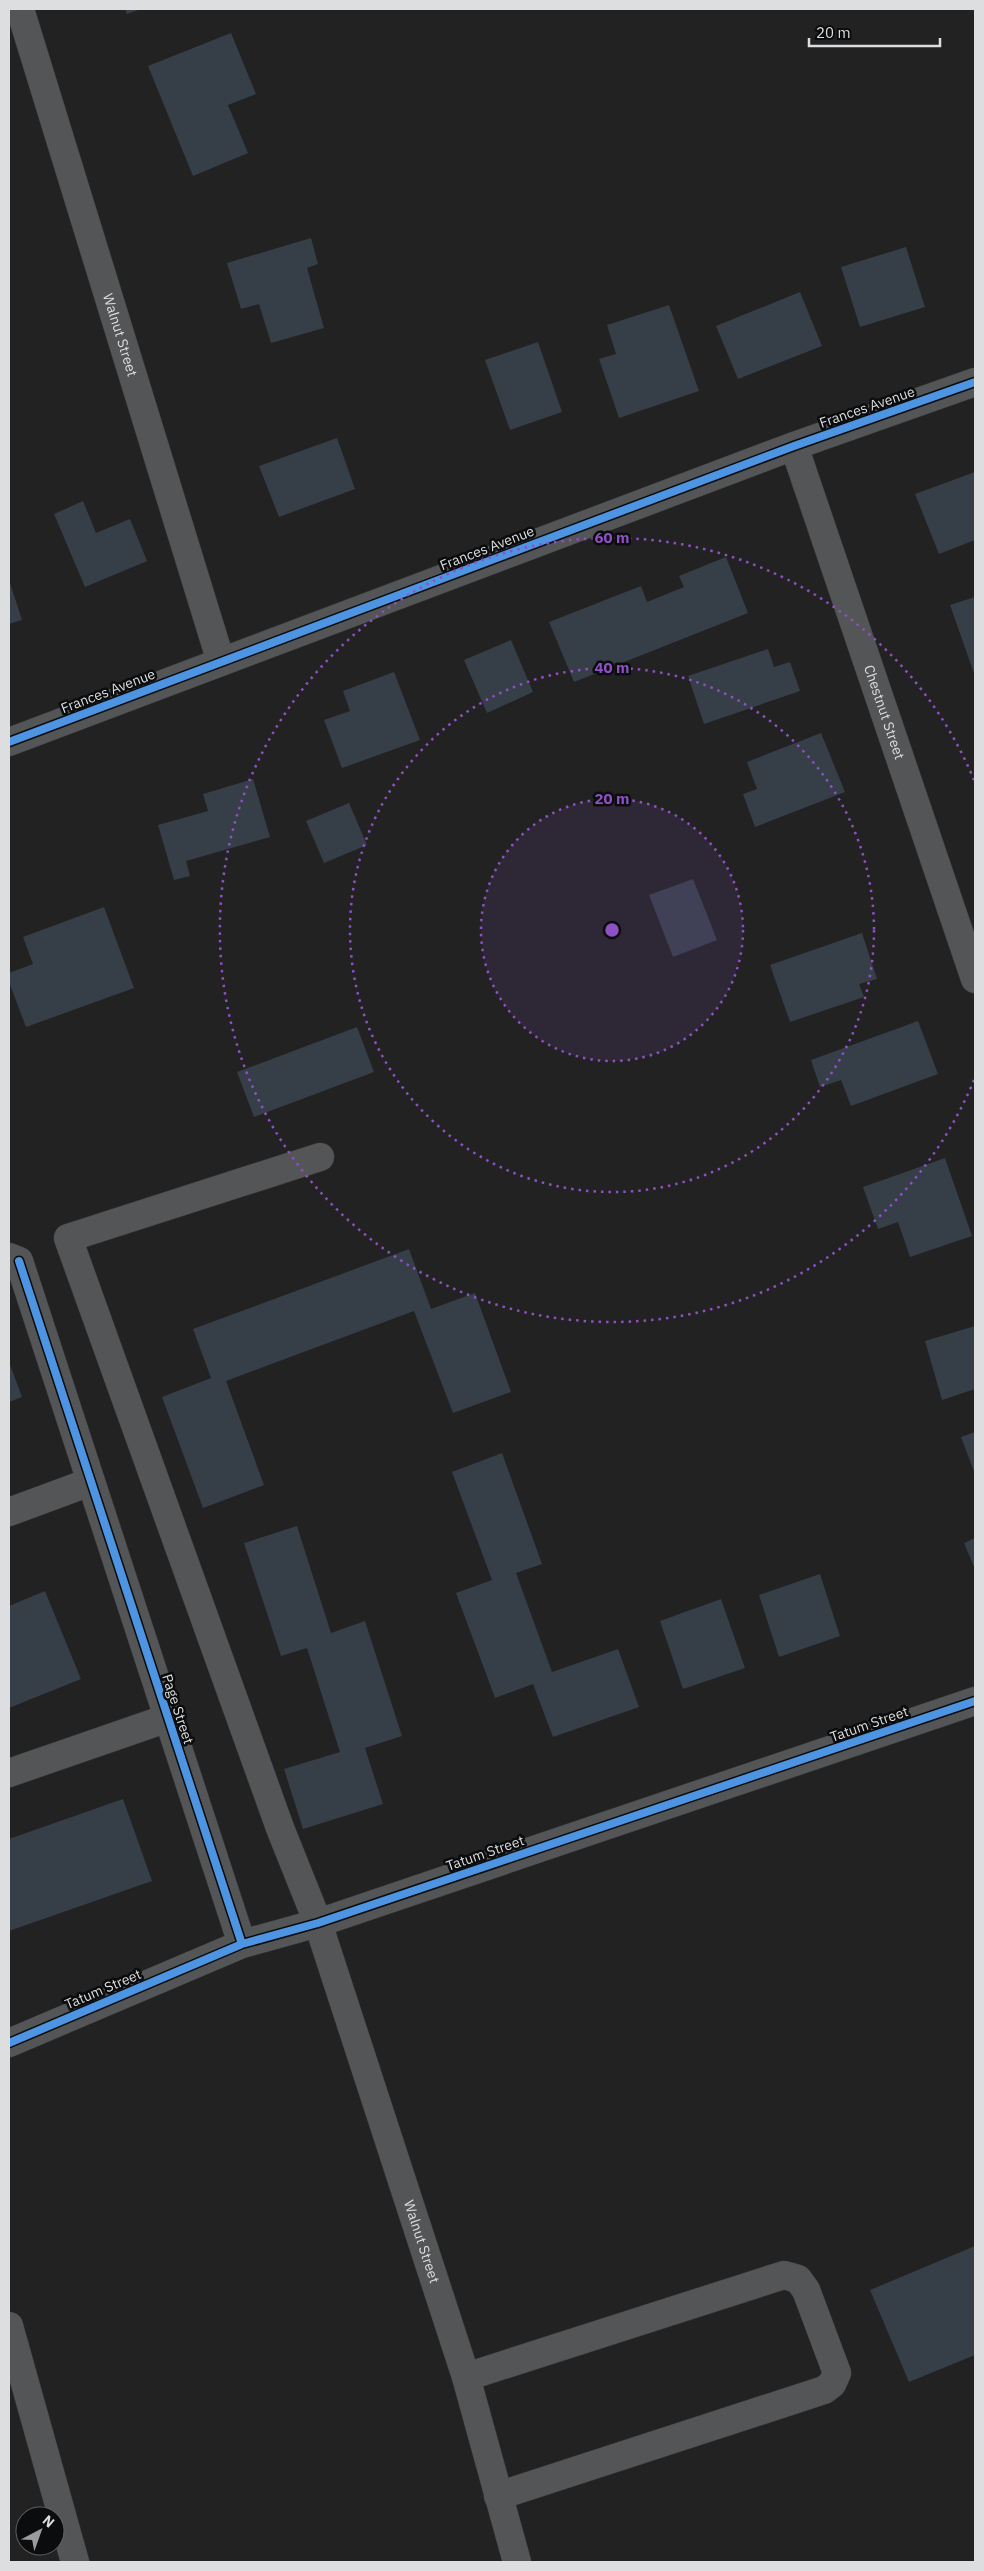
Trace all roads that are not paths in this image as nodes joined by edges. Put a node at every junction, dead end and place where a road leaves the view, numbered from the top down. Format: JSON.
{"nodes":[{"id":1,"x":20,"y":9,"type":"edge"},
{"id":2,"x":975,"y":382,"type":"edge"},
{"id":3,"x":794,"y":446,"type":"junction"},
{"id":4,"x":221,"y":662,"type":"junction"},
{"id":5,"x":9,"y":742,"type":"edge"},
{"id":6,"x":975,"y":979,"type":"edge"},
{"id":7,"x":320,"y":1157,"type":"dead end"},
{"id":8,"x":14,"y":1259,"type":"edge"},
{"id":9,"x":90,"y":1482,"type":"junction"},
{"id":10,"x":9,"y":1512,"type":"edge"},
{"id":11,"x":975,"y":1701,"type":"edge"},
{"id":12,"x":168,"y":1718,"type":"junction"},
{"id":13,"x":9,"y":1773,"type":"edge"},
{"id":14,"x":318,"y":1923,"type":"junction"},
{"id":15,"x":242,"y":1944,"type":"junction"},
{"id":16,"x":9,"y":2043,"type":"edge"},
{"id":17,"x":9,"y":2326,"type":"edge"},
{"id":18,"x":466,"y":2377,"type":"junction"},
{"id":19,"x":498,"y":2496,"type":"junction"},
{"id":20,"x":75,"y":2562,"type":"edge"},
{"id":21,"x":517,"y":2562,"type":"edge"}],
"edges":[{"from":1,"to":4,"type":"street","name":"Walnut Street"},
{"from":2,"to":3,"type":"street","name":"Frances Avenue"},
{"from":3,"to":4,"type":"street","name":"Frances Avenue"},
{"from":3,"to":6,"type":"street","name":"Chestnut Street"},
{"from":4,"to":5,"type":"street","name":"Frances Avenue"},
{"from":7,"to":14,"type":"street","name":"Walnut Street"},
{"from":8,"to":9,"type":"street","name":"Page Street"},
{"from":9,"to":10,"type":"street"},
{"from":9,"to":12,"type":"street","name":"Page Street"},
{"from":11,"to":14,"type":"street","name":"Tatum Street"},
{"from":12,"to":13,"type":"street"},
{"from":12,"to":15,"type":"street","name":"Page Street"},
{"from":14,"to":15,"type":"street","name":"Tatum Street"},
{"from":14,"to":18,"type":"street","name":"Walnut Street"},
{"from":15,"to":16,"type":"street","name":"Tatum Street"},
{"from":17,"to":20,"type":"street"},
{"from":18,"to":19,"type":"street","name":"Walnut Street"},
{"from":18,"to":19,"type":"street"},
{"from":19,"to":21,"type":"street","name":"Walnut Street"}]}
